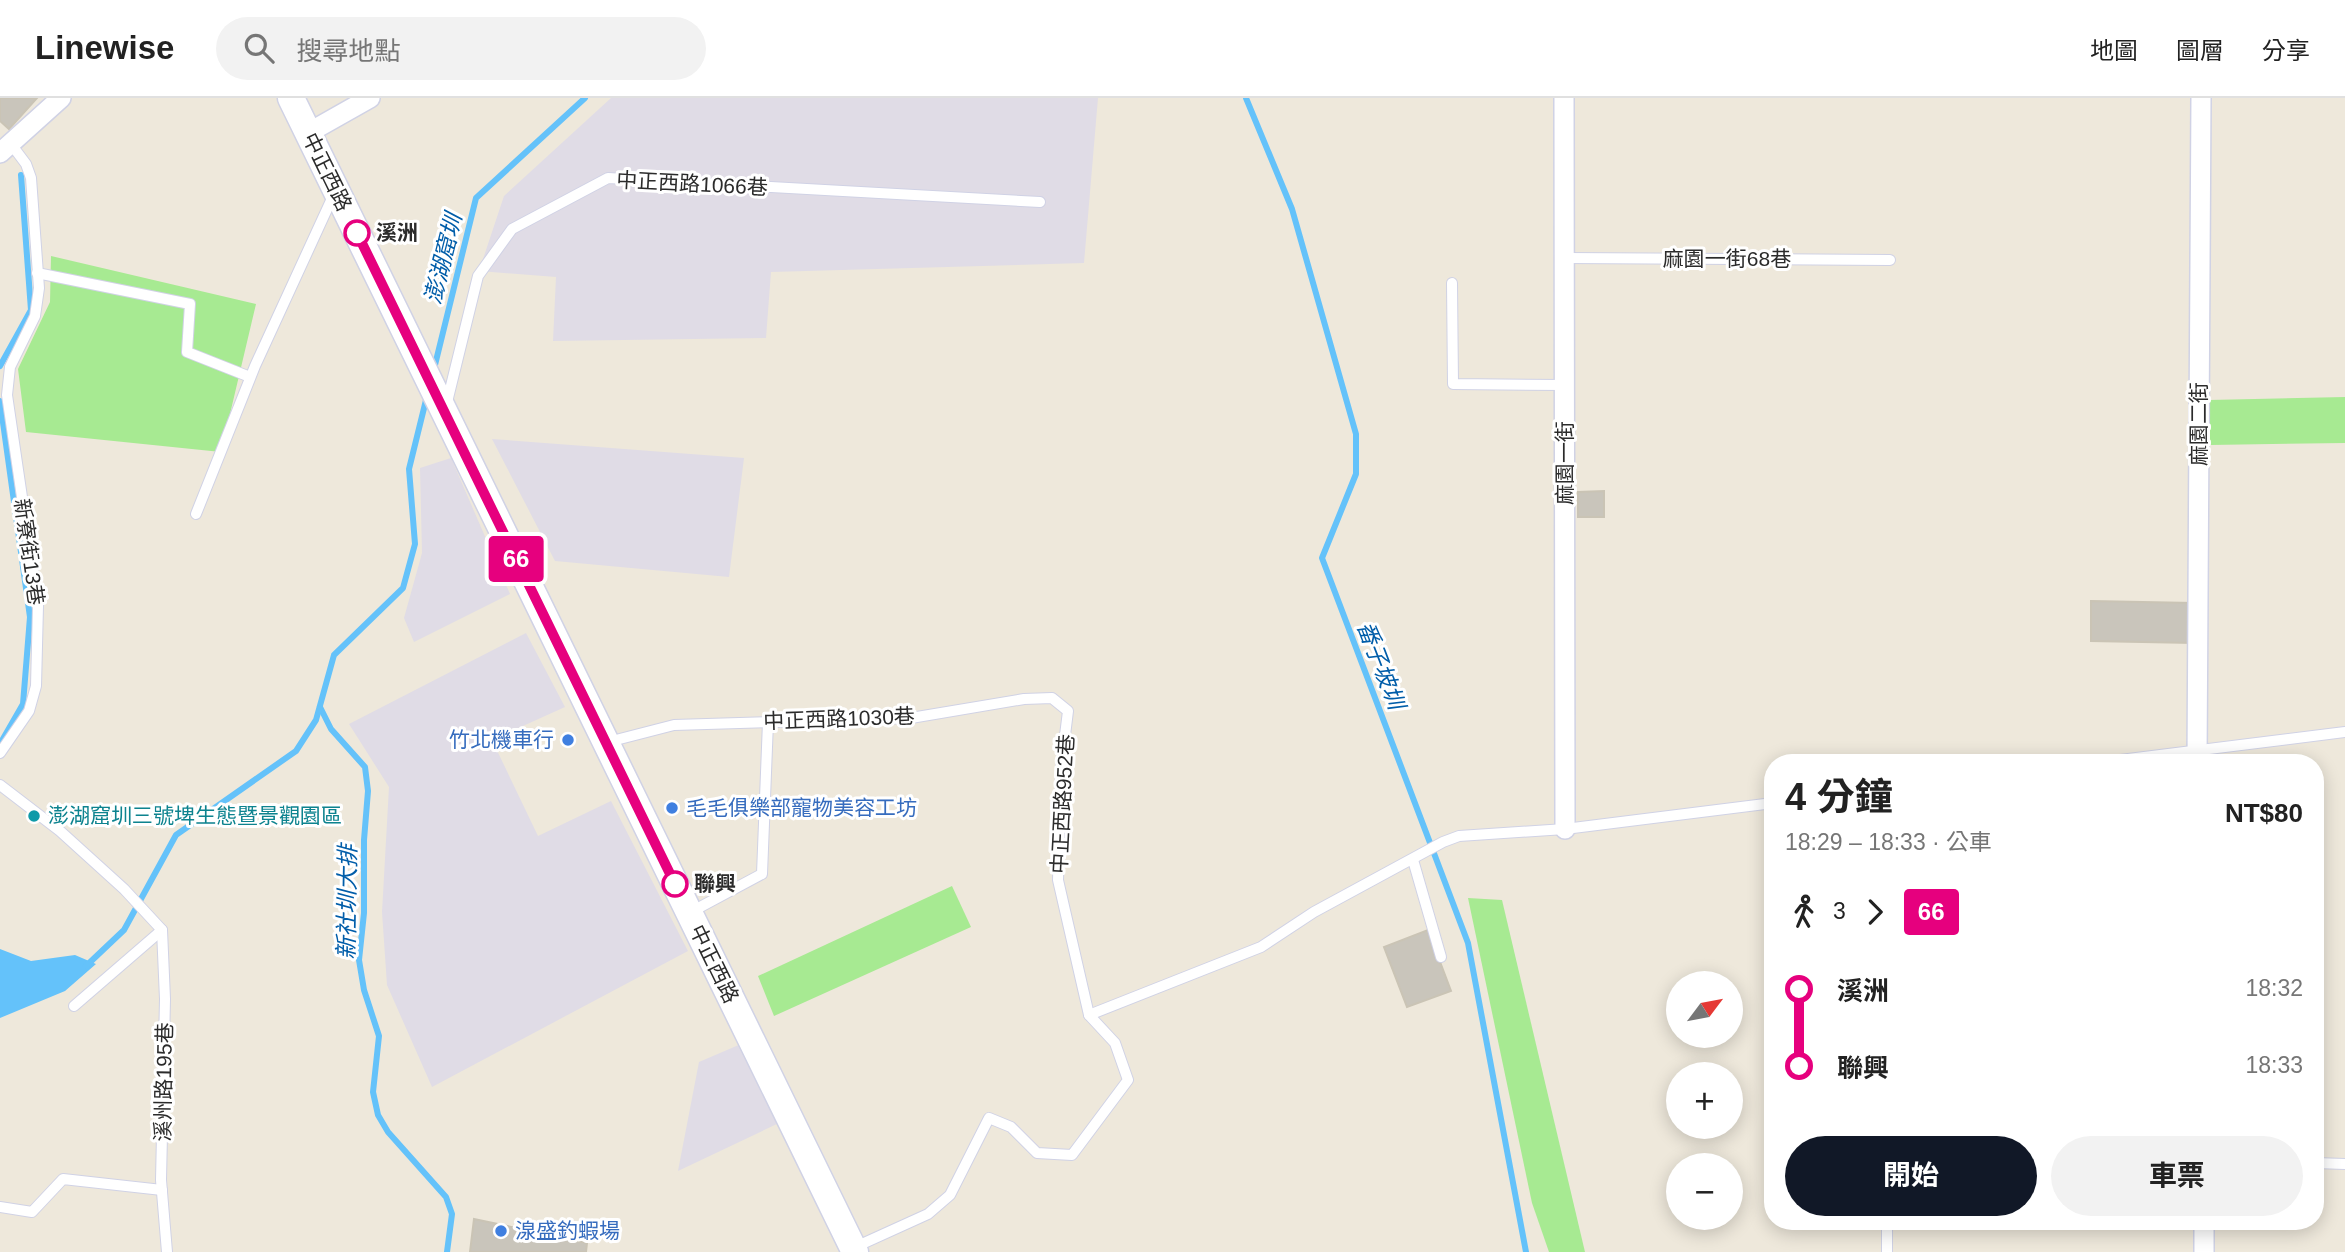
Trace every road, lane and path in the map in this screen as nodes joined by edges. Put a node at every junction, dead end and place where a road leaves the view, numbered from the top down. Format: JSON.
{"nodes":[{"id":1,"x":61,"y":98,"type":"edge"},
{"id":2,"x":292,"y":98,"type":"edge"},
{"id":3,"x":370,"y":98,"type":"edge"},
{"id":4,"x":1564,"y":98,"type":"edge"},
{"id":5,"x":2201,"y":98,"type":"edge"},
{"id":6,"x":308,"y":132,"type":"junction"},
{"id":7,"x":6,"y":149,"type":"edge"},
{"id":8,"x":336,"y":190,"type":"junction"},
{"id":9,"x":1040,"y":202,"type":"dead end"},
{"id":10,"x":1564,"y":258,"type":"junction"},
{"id":11,"x":1890,"y":260,"type":"dead end"},
{"id":12,"x":37,"y":273,"type":"junction"},
{"id":13,"x":1452,"y":283,"type":"dead end"},
{"id":14,"x":250,"y":377,"type":"junction"},
{"id":15,"x":1565,"y":385,"type":"junction"},
{"id":16,"x":444,"y":412,"type":"junction"},
{"id":17,"x":196,"y":514,"type":"dead end"},
{"id":18,"x":1068,"y":712,"type":"joint"},
{"id":19,"x":768,"y":722,"type":"junction"},
{"id":20,"x":2345,"y":732,"type":"edge"},
{"id":21,"x":606,"y":742,"type":"junction"},
{"id":22,"x":0,"y":753,"type":"edge"},
{"id":23,"x":2197,"y":754,"type":"edge"},
{"id":24,"x":2215,"y":754,"type":"edge"},
{"id":25,"x":0,"y":785,"type":"edge"},
{"id":26,"x":1764,"y":804,"type":"edge"},
{"id":27,"x":1565,"y":829,"type":"junction"},
{"id":28,"x":1413,"y":860,"type":"junction"},
{"id":29,"x":689,"y":914,"type":"junction"},
{"id":30,"x":162,"y":930,"type":"junction"},
{"id":31,"x":1441,"y":957,"type":"dead end"},
{"id":32,"x":74,"y":1006,"type":"dead end"},
{"id":33,"x":1089,"y":1015,"type":"junction"},
{"id":34,"x":2324,"y":1163,"type":"edge"},
{"id":35,"x":2345,"y":1164,"type":"edge"},
{"id":36,"x":162,"y":1190,"type":"junction"},
{"id":37,"x":0,"y":1207,"type":"edge"},
{"id":38,"x":1887,"y":1230,"type":"edge"},
{"id":39,"x":2204,"y":1230,"type":"edge"},
{"id":40,"x":854,"y":1250,"type":"edge"},
{"id":41,"x":167,"y":1252,"type":"edge"},
{"id":42,"x":1887,"y":1252,"type":"edge"},
{"id":43,"x":2204,"y":1252,"type":"edge"}],
"edges":[{"from":1,"to":7,"type":"street"},
{"from":2,"to":6,"type":"main road","name":"中正西路"},
{"from":3,"to":6,"type":"street"},
{"from":4,"to":10,"type":"street","name":"麻園一街"},
{"from":5,"to":23,"type":"street","name":"麻園二街"},
{"from":6,"to":8,"type":"main road","name":"中正西路"},
{"from":7,"to":12,"type":"lane","name":"新寮街13巷"},
{"from":8,"to":14,"type":"lane"},
{"from":8,"to":16,"type":"main road","name":"中正西路"},
{"from":9,"to":16,"type":"lane","name":"中正西路1066巷"},
{"from":10,"to":11,"type":"lane","name":"麻園一街68巷"},
{"from":10,"to":15,"type":"street","name":"麻園一街"},
{"from":12,"to":14,"type":"lane"},
{"from":12,"to":22,"type":"lane","name":"新寮街13巷"},
{"from":13,"to":15,"type":"lane"},
{"from":14,"to":17,"type":"lane"},
{"from":15,"to":27,"type":"street","name":"麻園一街"},
{"from":16,"to":21,"type":"main road","name":"中正西路"},
{"from":18,"to":19,"type":"lane","name":"中正西路1030巷"},
{"from":18,"to":33,"type":"lane","name":"中正西路952巷"},
{"from":19,"to":21,"type":"lane","name":"中正西路1030巷"},
{"from":19,"to":29,"type":"lane"},
{"from":20,"to":24,"type":"lane"},
{"from":21,"to":29,"type":"main road","name":"中正西路"},
{"from":25,"to":30,"type":"lane"},
{"from":26,"to":27,"type":"lane"},
{"from":27,"to":28,"type":"lane"},
{"from":28,"to":31,"type":"lane"},
{"from":28,"to":33,"type":"lane"},
{"from":29,"to":40,"type":"main road","name":"中正西路"},
{"from":30,"to":32,"type":"lane"},
{"from":30,"to":36,"type":"lane","name":"溪州路195巷"},
{"from":33,"to":40,"type":"lane","name":"中正西路952巷"},
{"from":34,"to":35,"type":"lane"},
{"from":36,"to":37,"type":"lane"},
{"from":36,"to":41,"type":"lane","name":"溪州路195巷"},
{"from":38,"to":42,"type":"lane"},
{"from":39,"to":43,"type":"street"}]}
